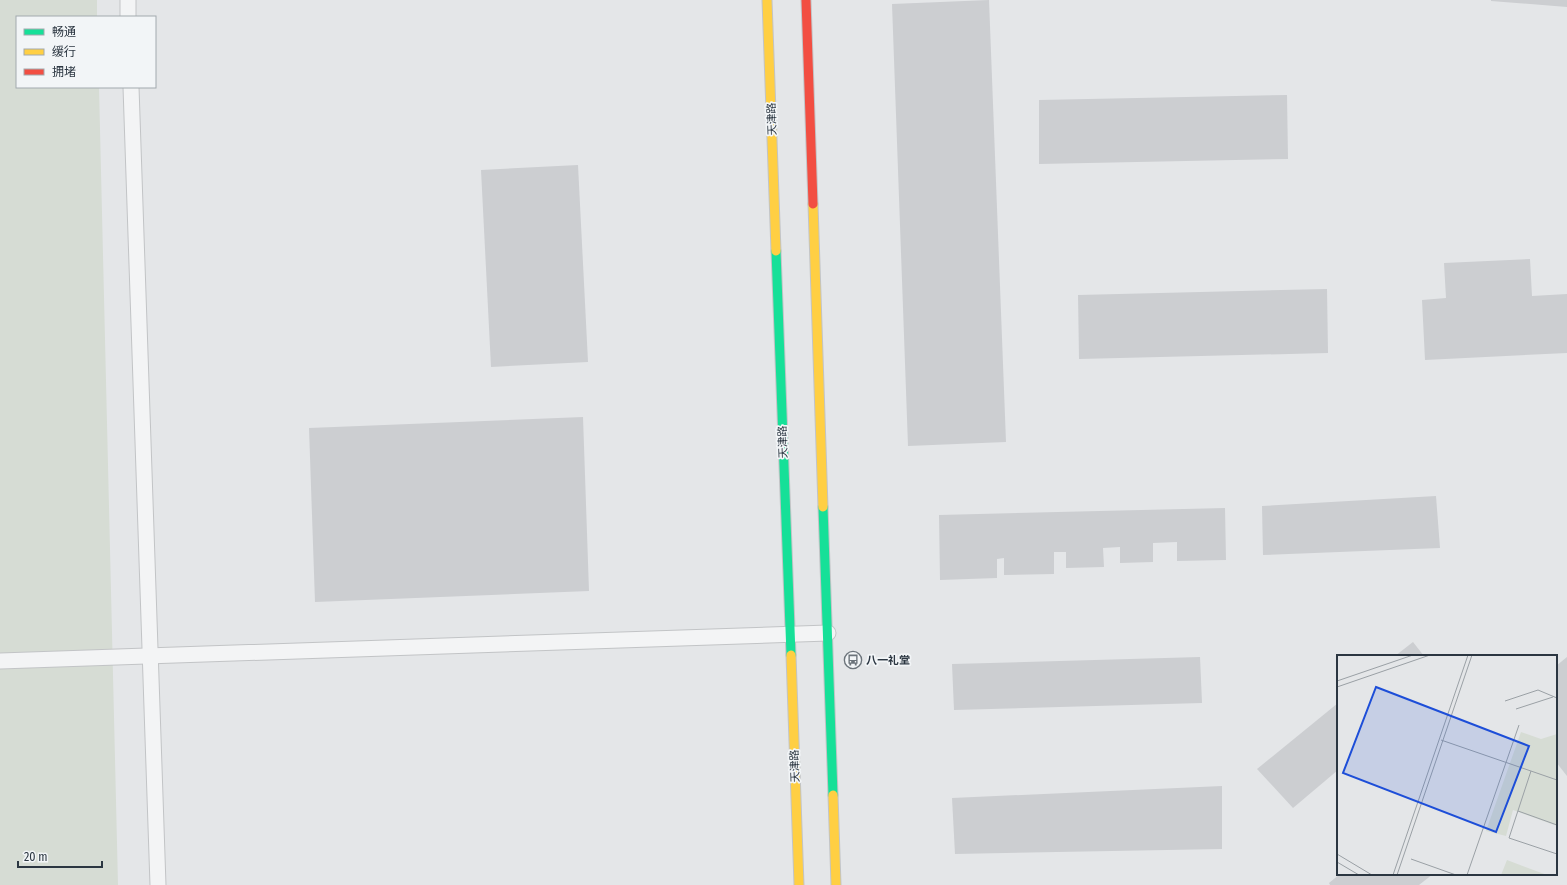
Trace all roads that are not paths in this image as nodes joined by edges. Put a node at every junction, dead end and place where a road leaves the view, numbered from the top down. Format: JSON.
{"nodes":[{"id":1,"x":128,"y":0,"type":"edge"},
{"id":2,"x":767,"y":0,"type":"edge"},
{"id":3,"x":806,"y":0,"type":"edge"},
{"id":4,"x":128,"y":16,"type":"edge"},
{"id":5,"x":131,"y":88,"type":"edge"},
{"id":6,"x":828,"y":633,"type":"junction"},
{"id":7,"x":790,"y":635,"type":"junction"},
{"id":8,"x":150,"y":656,"type":"junction"},
{"id":9,"x":0,"y":661,"type":"edge"},
{"id":10,"x":158,"y":885,"type":"edge"},
{"id":11,"x":799,"y":885,"type":"edge"},
{"id":12,"x":836,"y":885,"type":"edge"}],
"edges":[{"from":1,"to":4,"type":"lane"},
{"from":2,"to":7,"type":"main road","name":"天津路"},
{"from":3,"to":6,"type":"main road"},
{"from":5,"to":8,"type":"lane"},
{"from":6,"to":7,"type":"lane"},
{"from":6,"to":12,"type":"main road"},
{"from":7,"to":8,"type":"lane"},
{"from":7,"to":11,"type":"main road","name":"天津路"},
{"from":8,"to":9,"type":"lane"},
{"from":8,"to":10,"type":"lane"}]}
